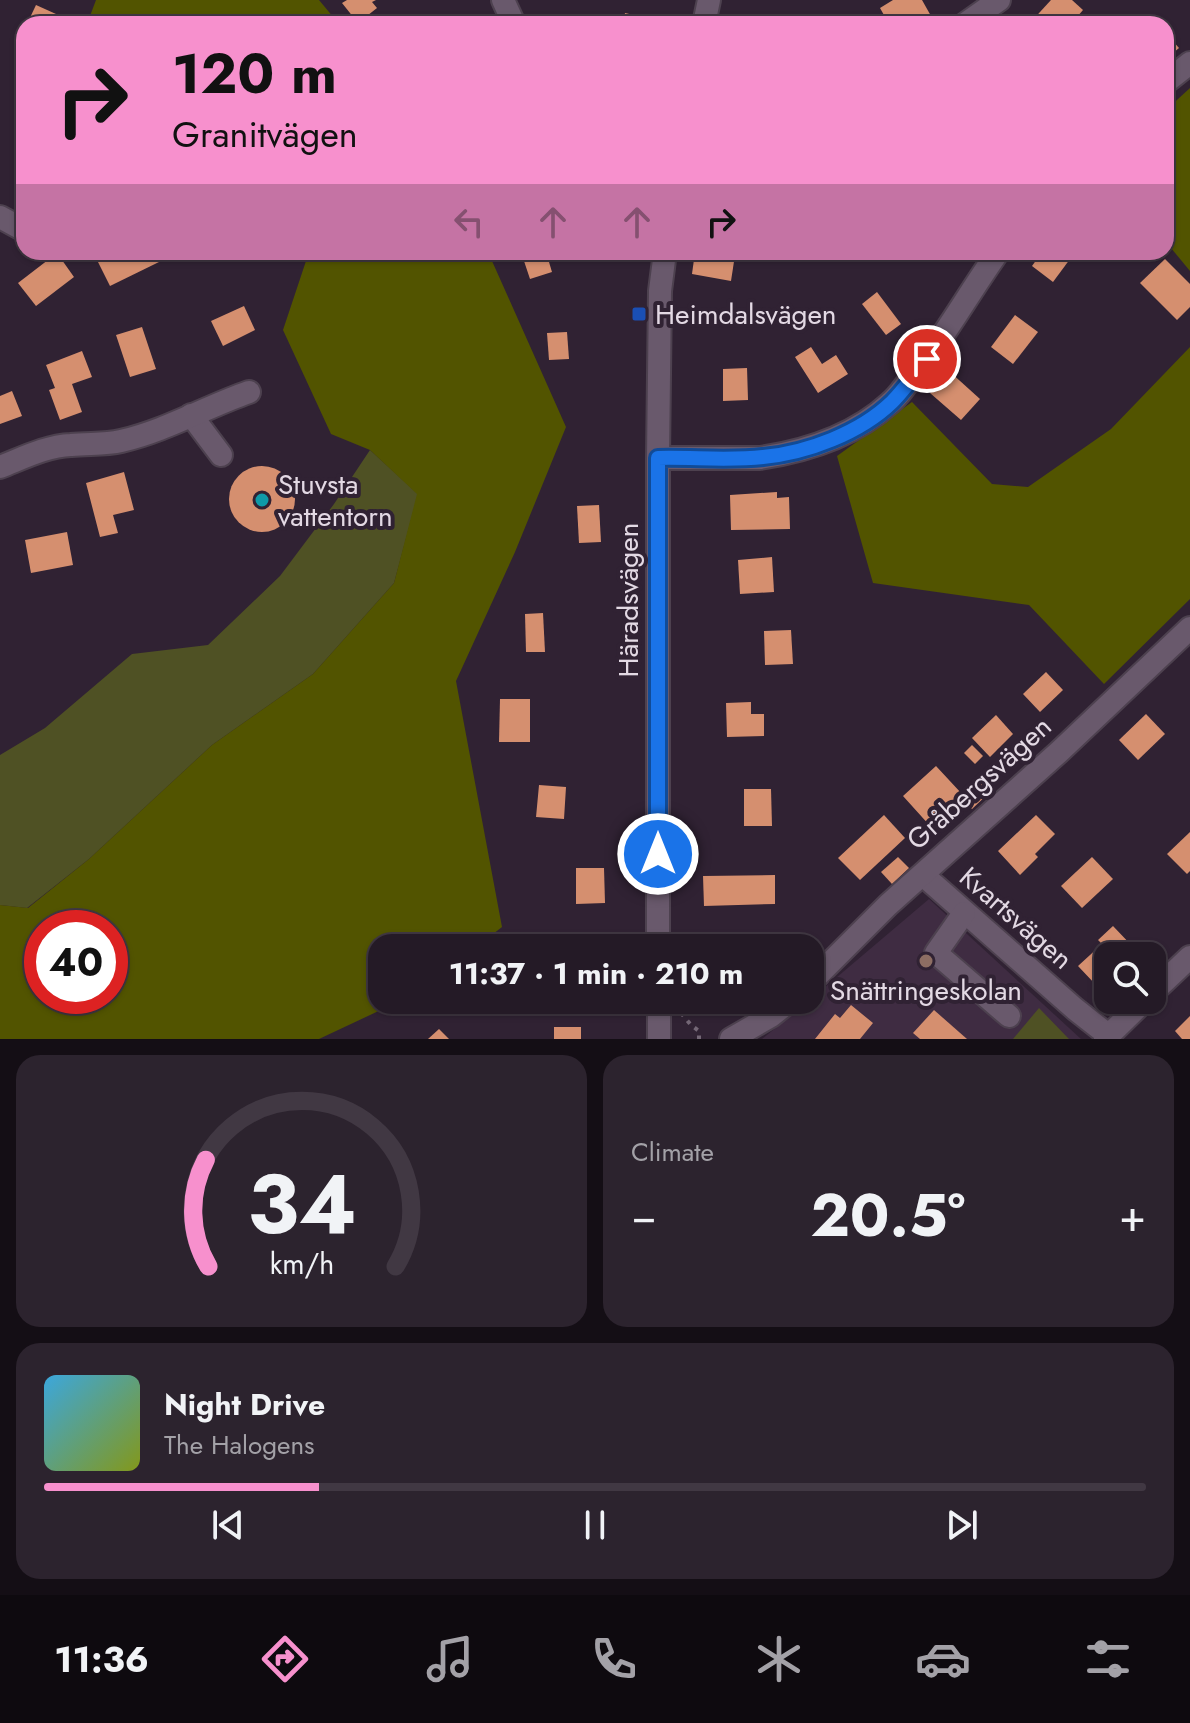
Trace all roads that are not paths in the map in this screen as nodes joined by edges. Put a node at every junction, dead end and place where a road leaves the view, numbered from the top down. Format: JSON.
{"nodes":[{"id":1,"x":999,"y":0,"type":"edge"},
{"id":2,"x":976,"y":16,"type":"edge"},
{"id":3,"x":1190,"y":63,"type":"edge"},
{"id":4,"x":1174,"y":76,"type":"edge"},
{"id":5,"x":664,"y":260,"type":"edge"},
{"id":6,"x":992,"y":260,"type":"edge"},
{"id":7,"x":249,"y":392,"type":"dead end"},
{"id":8,"x":191,"y":415,"type":"junction"},
{"id":9,"x":221,"y":455,"type":"dead end"},
{"id":10,"x":658,"y":458,"type":"junction"},
{"id":11,"x":0,"y":467,"type":"edge"},
{"id":12,"x":1190,"y":628,"type":"edge"},
{"id":13,"x":923,"y":875,"type":"junction"},
{"id":14,"x":964,"y":913,"type":"junction"},
{"id":15,"x":658,"y":934,"type":"edge"},
{"id":16,"x":1190,"y":957,"type":"edge"},
{"id":17,"x":824,"y":969,"type":"edge"},
{"id":18,"x":1166,"y":980,"type":"edge"},
{"id":19,"x":664,"y":1014,"type":"edge"},
{"id":20,"x":774,"y":1014,"type":"edge"},
{"id":21,"x":1130,"y":1014,"type":"edge"},
{"id":22,"x":1009,"y":1016,"type":"dead end"},
{"id":23,"x":744,"y":1035,"type":"edge"},
{"id":24,"x":1106,"y":1037,"type":"edge"},
{"id":25,"x":659,"y":1039,"type":"edge"}],
"edges":[{"from":1,"to":2,"type":"street"},
{"from":3,"to":4,"type":"street"},
{"from":5,"to":10,"type":"street","name":"Häradsvägen"},
{"from":6,"to":10,"type":"street"},
{"from":7,"to":8,"type":"street"},
{"from":8,"to":9,"type":"street"},
{"from":8,"to":11,"type":"street"},
{"from":10,"to":15,"type":"street","name":"Häradsvägen"},
{"from":12,"to":13,"type":"street","name":"Gråbergsvägen"},
{"from":13,"to":14,"type":"street","name":"Kvartsvägen"},
{"from":13,"to":17,"type":"street","name":"Gråbergsvägen"},
{"from":14,"to":22,"type":"street"},
{"from":14,"to":24,"type":"street","name":"Kvartsvägen"},
{"from":16,"to":18,"type":"street"},
{"from":19,"to":25,"type":"street"},
{"from":20,"to":23,"type":"street"},
{"from":21,"to":24,"type":"street"}]}
